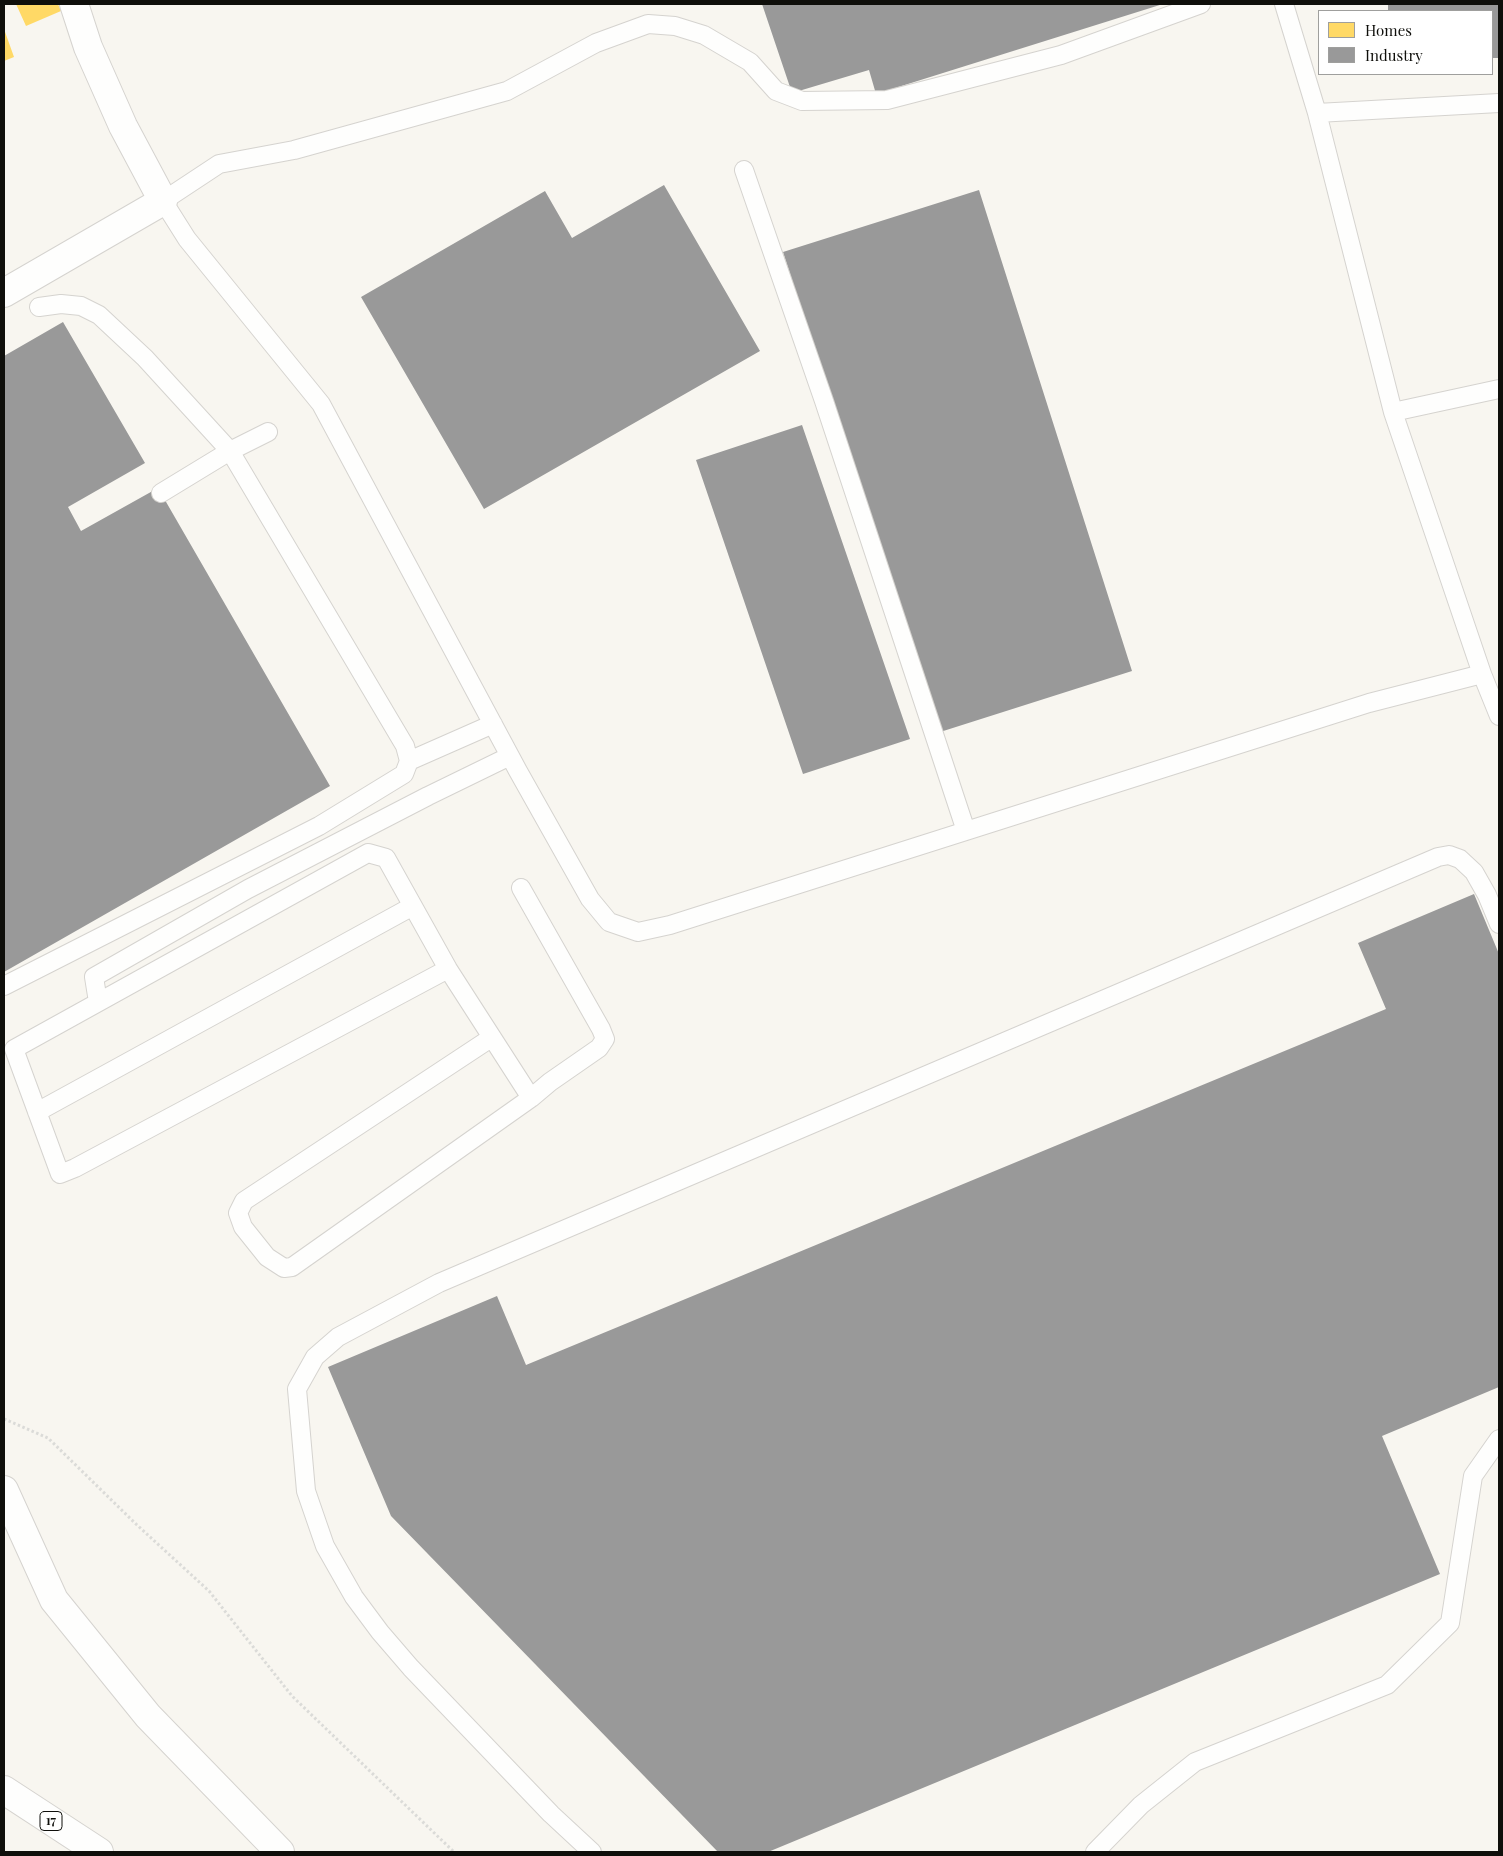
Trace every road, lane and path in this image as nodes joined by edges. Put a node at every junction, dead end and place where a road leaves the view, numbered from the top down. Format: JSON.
{"nodes":[{"id":1,"x":74,"y":4,"type":"edge"},
{"id":2,"x":1201,"y":4,"type":"edge"},
{"id":3,"x":1284,"y":4,"type":"edge"},
{"id":4,"x":1499,"y":103,"type":"edge"},
{"id":5,"x":1317,"y":113,"type":"junction"},
{"id":6,"x":744,"y":170,"type":"dead end"},
{"id":7,"x":163,"y":201,"type":"junction"},
{"id":8,"x":4,"y":293,"type":"edge"},
{"id":9,"x":39,"y":306,"type":"dead end"},
{"id":10,"x":1499,"y":389,"type":"edge"},
{"id":11,"x":1393,"y":412,"type":"junction"},
{"id":12,"x":268,"y":432,"type":"dead end"},
{"id":13,"x":230,"y":451,"type":"junction"},
{"id":14,"x":161,"y":493,"type":"dead end"},
{"id":15,"x":1482,"y":674,"type":"junction"},
{"id":16,"x":1499,"y":716,"type":"edge"},
{"id":17,"x":493,"y":724,"type":"junction"},
{"id":18,"x":510,"y":756,"type":"junction"},
{"id":19,"x":409,"y":761,"type":"junction"},
{"id":20,"x":966,"y":831,"type":"junction"},
{"id":21,"x":520,"y":888,"type":"dead end"},
{"id":22,"x":413,"y":906,"type":"junction"},
{"id":23,"x":1499,"y":924,"type":"edge"},
{"id":24,"x":448,"y":969,"type":"junction"},
{"id":25,"x":4,"y":986,"type":"edge"},
{"id":26,"x":98,"y":1002,"type":"junction"},
{"id":27,"x":491,"y":1038,"type":"junction"},
{"id":28,"x":531,"y":1098,"type":"junction"},
{"id":29,"x":37,"y":1112,"type":"junction"},
{"id":30,"x":4,"y":1419,"type":"edge"},
{"id":31,"x":1499,"y":1439,"type":"edge"},
{"id":32,"x":8,"y":1501,"type":"edge"},
{"id":33,"x":4,"y":1790,"type":"edge"},
{"id":34,"x":99,"y":1852,"type":"edge"},
{"id":35,"x":280,"y":1852,"type":"edge"},
{"id":36,"x":454,"y":1852,"type":"edge"},
{"id":37,"x":592,"y":1852,"type":"edge"},
{"id":38,"x":1095,"y":1852,"type":"edge"}],
"edges":[{"from":1,"to":7,"type":"main road"},
{"from":2,"to":7,"type":"lane"},
{"from":3,"to":5,"type":"lane"},
{"from":4,"to":5,"type":"lane"},
{"from":5,"to":11,"type":"lane"},
{"from":6,"to":20,"type":"lane"},
{"from":7,"to":8,"type":"main road"},
{"from":7,"to":17,"type":"lane"},
{"from":9,"to":13,"type":"lane"},
{"from":10,"to":11,"type":"lane"},
{"from":11,"to":15,"type":"lane"},
{"from":12,"to":13,"type":"lane"},
{"from":13,"to":14,"type":"lane"},
{"from":13,"to":19,"type":"lane"},
{"from":15,"to":16,"type":"lane"},
{"from":15,"to":20,"type":"lane"},
{"from":17,"to":18,"type":"lane"},
{"from":17,"to":19,"type":"lane"},
{"from":18,"to":20,"type":"lane"},
{"from":18,"to":26,"type":"lane"},
{"from":19,"to":25,"type":"lane"},
{"from":21,"to":28,"type":"lane"},
{"from":22,"to":24,"type":"lane"},
{"from":22,"to":26,"type":"lane"},
{"from":22,"to":29,"type":"lane"},
{"from":23,"to":37,"type":"lane"},
{"from":24,"to":27,"type":"lane"},
{"from":24,"to":29,"type":"lane"},
{"from":26,"to":29,"type":"lane"},
{"from":27,"to":28,"type":"lane"},
{"from":27,"to":28,"type":"lane"},
{"from":30,"to":36,"type":"path"},
{"from":31,"to":38,"type":"lane"},
{"from":32,"to":35,"type":"main road"},
{"from":33,"to":34,"type":"main road","number":"17"}]}
